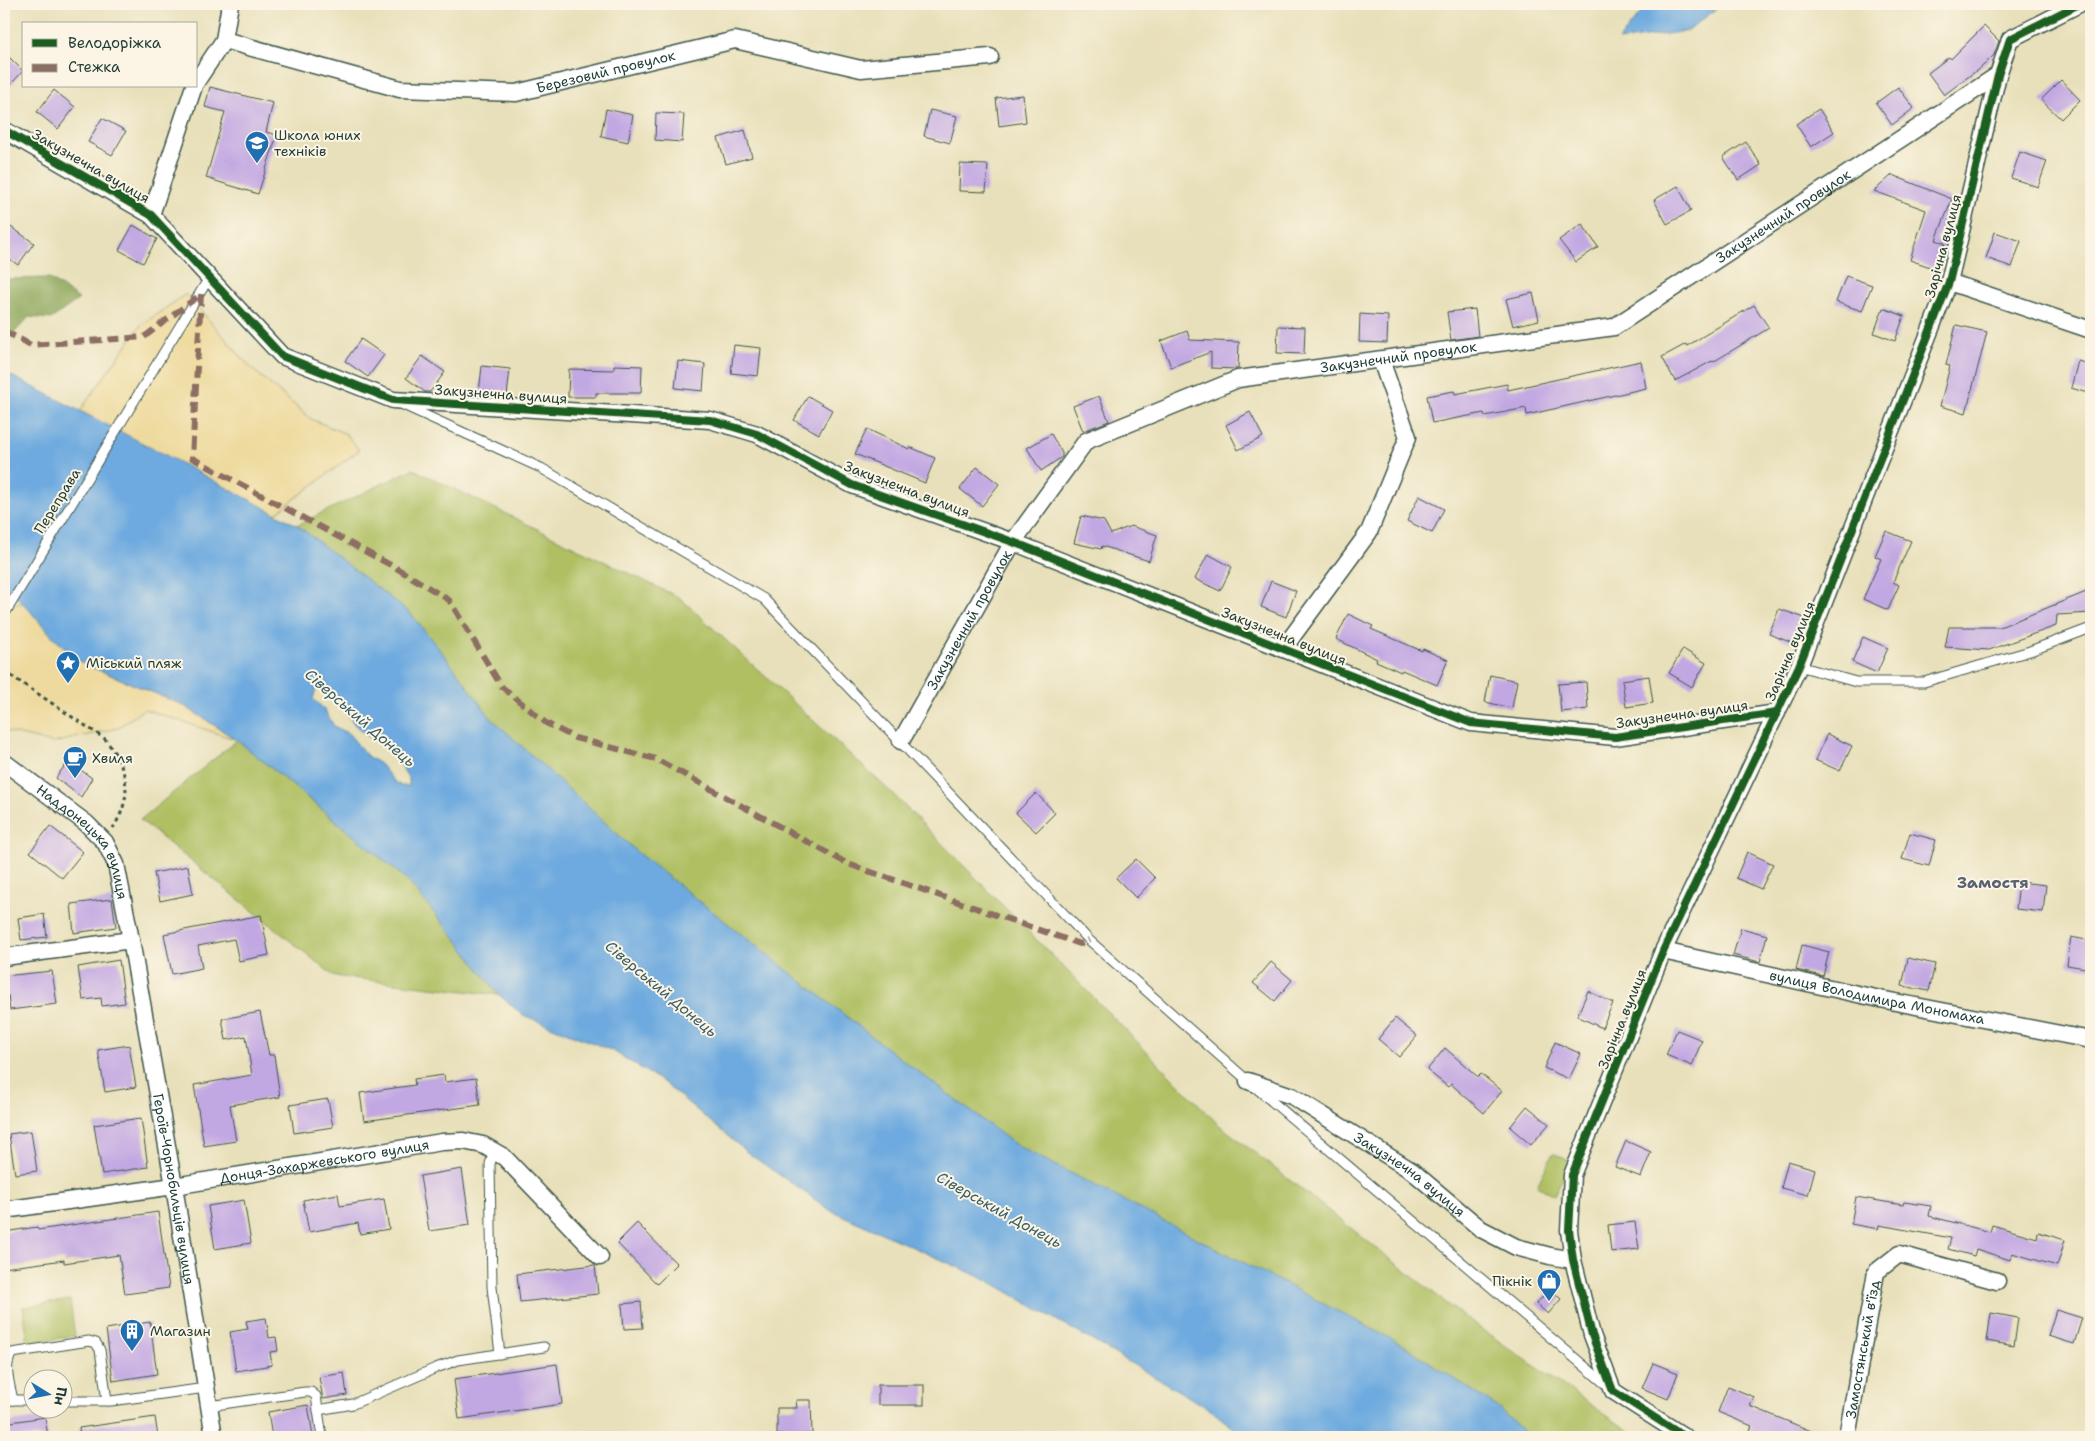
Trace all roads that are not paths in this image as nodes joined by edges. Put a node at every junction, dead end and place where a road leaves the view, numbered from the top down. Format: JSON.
{"nodes":[{"id":1,"x":230,"y":4,"type":"edge"},
{"id":2,"x":2080,"y":4,"type":"edge"},
{"id":3,"x":224,"y":40,"type":"junction"},
{"id":4,"x":990,"y":57,"type":"dead end"},
{"id":5,"x":1998,"y":75,"type":"junction"},
{"id":6,"x":198,"y":79,"type":"edge"},
{"id":7,"x":193,"y":88,"type":"edge"},
{"id":8,"x":4,"y":130,"type":"edge"},
{"id":9,"x":151,"y":215,"type":"junction"},
{"id":10,"x":209,"y":278,"type":"junction"},
{"id":11,"x":1949,"y":282,"type":"junction"},
{"id":12,"x":2091,"y":330,"type":"edge"},
{"id":13,"x":1381,"y":360,"type":"junction"},
{"id":14,"x":393,"y":400,"type":"junction"},
{"id":15,"x":1013,"y":542,"type":"junction"},
{"id":16,"x":4,"y":615,"type":"edge"},
{"id":17,"x":2091,"y":628,"type":"edge"},
{"id":18,"x":1283,"y":649,"type":"junction"},
{"id":19,"x":1799,"y":666,"type":"junction"},
{"id":20,"x":1777,"y":713,"type":"junction"},
{"id":21,"x":901,"y":741,"type":"junction"},
{"id":22,"x":4,"y":762,"type":"edge"},
{"id":23,"x":131,"y":940,"type":"junction"},
{"id":24,"x":1663,"y":951,"type":"junction"},
{"id":25,"x":4,"y":957,"type":"edge"},
{"id":26,"x":2091,"y":1040,"type":"edge"},
{"id":27,"x":1248,"y":1081,"type":"junction"},
{"id":28,"x":494,"y":1151,"type":"junction"},
{"id":29,"x":174,"y":1186,"type":"junction"},
{"id":30,"x":4,"y":1210,"type":"edge"},
{"id":31,"x":600,"y":1257,"type":"dead end"},
{"id":32,"x":1573,"y":1260,"type":"junction"},
{"id":33,"x":1998,"y":1281,"type":"dead end"},
{"id":34,"x":544,"y":1348,"type":"dead end"},
{"id":35,"x":500,"y":1354,"type":"junction"},
{"id":36,"x":206,"y":1388,"type":"junction"},
{"id":37,"x":1613,"y":1391,"type":"junction"},
{"id":38,"x":8,"y":1400,"type":"edge"},
{"id":39,"x":22,"y":1400,"type":"edge"},
{"id":40,"x":72,"y":1401,"type":"edge"},
{"id":41,"x":107,"y":1401,"type":"junction"},
{"id":42,"x":209,"y":1406,"type":"junction"},
{"id":43,"x":318,"y":1410,"type":"junction"},
{"id":44,"x":214,"y":1437,"type":"edge"},
{"id":45,"x":322,"y":1437,"type":"edge"},
{"id":46,"x":1685,"y":1437,"type":"edge"},
{"id":47,"x":1847,"y":1437,"type":"edge"}],
"edges":[{"from":1,"to":3,"type":"street"},
{"from":2,"to":5,"type":"street","name":"Зарічна вулиця"},
{"from":3,"to":4,"type":"street","name":"Березовий провулок"},
{"from":3,"to":6,"type":"street"},
{"from":5,"to":11,"type":"street","name":"Зарічна вулиця"},
{"from":5,"to":13,"type":"street","name":"Закузнечний провулок"},
{"from":7,"to":9,"type":"street"},
{"from":8,"to":9,"type":"street","name":"Закузнечна вулиця"},
{"from":9,"to":10,"type":"street","name":"Закузнечна вулиця"},
{"from":10,"to":14,"type":"street","name":"Закузнечна вулиця"},
{"from":10,"to":16,"type":"lane","name":"Переправа"},
{"from":11,"to":12,"type":"street"},
{"from":11,"to":19,"type":"street","name":"Зарічна вулиця"},
{"from":13,"to":15,"type":"street","name":"Закузнечний провулок"},
{"from":13,"to":18,"type":"street","name":"Закузнечна вулиця"},
{"from":14,"to":15,"type":"street","name":"Закузнечна вулиця"},
{"from":14,"to":21,"type":"lane"},
{"from":15,"to":18,"type":"street","name":"Закузнечна вулиця"},
{"from":15,"to":21,"type":"street","name":"Закузнечний провулок"},
{"from":17,"to":19,"type":"lane"},
{"from":18,"to":20,"type":"street","name":"Закузнечна вулиця"},
{"from":19,"to":20,"type":"street","name":"Зарічна вулиця"},
{"from":20,"to":24,"type":"street","name":"Зарічна вулиця"},
{"from":21,"to":27,"type":"lane"},
{"from":22,"to":23,"type":"street","name":"Наддонецька вулиця"},
{"from":23,"to":25,"type":"street"},
{"from":23,"to":29,"type":"street","name":"Героїв-Чорнобильців вулиця"},
{"from":24,"to":26,"type":"street","name":"вулиця Володимира Мономаха"},
{"from":24,"to":32,"type":"street","name":"Зарічна вулиця"},
{"from":27,"to":32,"type":"street","name":"Закузнечна вулиця"},
{"from":27,"to":37,"type":"lane"},
{"from":28,"to":29,"type":"street","name":"Донця-Захаржевського вулиця"},
{"from":28,"to":31,"type":"street","name":"Донця-Захаржевського вулиця"},
{"from":28,"to":35,"type":"lane"},
{"from":29,"to":30,"type":"street","name":"Донця-Захаржевського вулиця"},
{"from":29,"to":36,"type":"street","name":"Героїв-Чорнобильців вулиця"},
{"from":32,"to":37,"type":"street","name":"Зарічна вулиця"},
{"from":33,"to":47,"type":"street","name":"Замостянський в'їзд"},
{"from":34,"to":35,"type":"lane"},
{"from":35,"to":43,"type":"lane"},
{"from":36,"to":41,"type":"lane"},
{"from":36,"to":42,"type":"street","name":"Героїв-Чорнобильців вулиця"},
{"from":37,"to":46,"type":"street"},
{"from":38,"to":39,"type":"lane"},
{"from":38,"to":41,"type":"lane"},
{"from":40,"to":41,"type":"lane"},
{"from":42,"to":43,"type":"lane"},
{"from":42,"to":44,"type":"street","name":"Героїв-Чорнобильців вулиця"},
{"from":43,"to":45,"type":"lane"}]}
